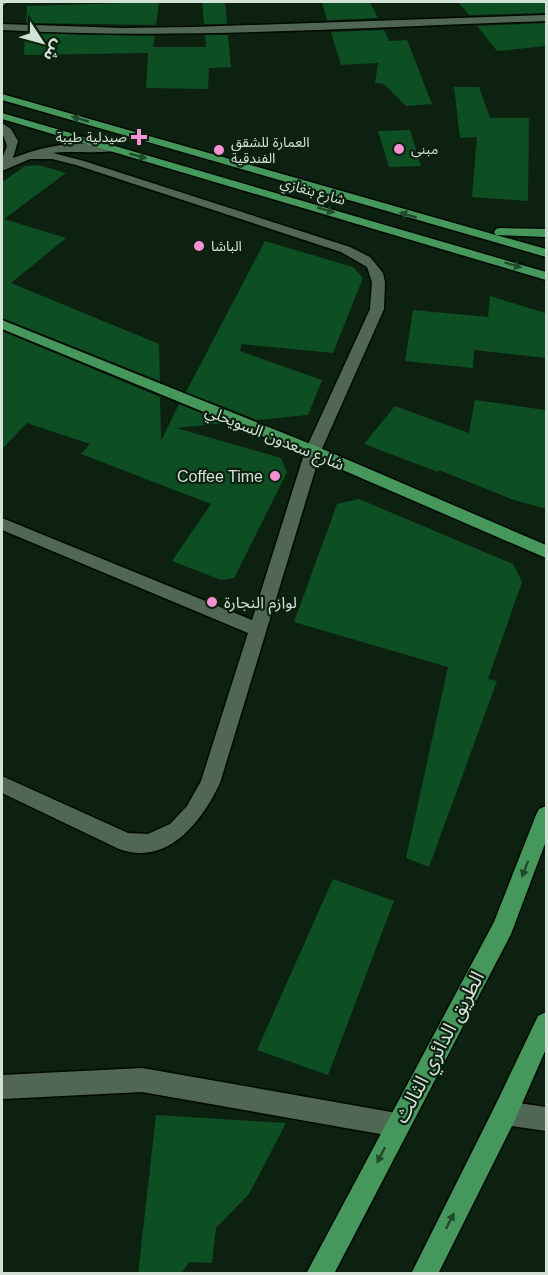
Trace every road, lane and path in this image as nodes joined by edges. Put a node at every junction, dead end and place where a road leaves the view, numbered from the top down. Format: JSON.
{"nodes":[{"id":1,"x":546,"y":18,"type":"edge"},
{"id":2,"x":2,"y":27,"type":"edge"},
{"id":3,"x":2,"y":97,"type":"edge"},
{"id":4,"x":2,"y":116,"type":"edge"},
{"id":5,"x":2,"y":126,"type":"edge"},
{"id":6,"x":113,"y":149,"type":"junction"},
{"id":7,"x":24,"y":156,"type":"junction"},
{"id":8,"x":2,"y":167,"type":"edge"},
{"id":9,"x":443,"y":225,"type":"junction"},
{"id":10,"x":546,"y":233,"type":"edge"},
{"id":11,"x":546,"y":254,"type":"edge"},
{"id":12,"x":546,"y":276,"type":"edge"},
{"id":13,"x":2,"y":324,"type":"edge"},
{"id":14,"x":313,"y":451,"type":"junction"},
{"id":15,"x":2,"y":524,"type":"edge"},
{"id":16,"x":546,"y":552,"type":"edge"},
{"id":17,"x":258,"y":630,"type":"junction"},
{"id":18,"x":2,"y":784,"type":"edge"},
{"id":19,"x":546,"y":814,"type":"edge"},
{"id":20,"x":546,"y":1024,"type":"edge"},
{"id":21,"x":2,"y":1087,"type":"edge"},
{"id":22,"x":505,"y":1113,"type":"junction"},
{"id":23,"x":546,"y":1119,"type":"edge"},
{"id":24,"x":397,"y":1125,"type":"junction"},
{"id":25,"x":320,"y":1274,"type":"edge"},
{"id":26,"x":424,"y":1274,"type":"edge"}],
"edges":[{"from":1,"to":2,"type":"street"},
{"from":9,"to":3,"type":"main road","name":"شارع بنغازي","one_way":true},
{"from":4,"to":6,"type":"main road","name":"شارع بنغازي"},
{"from":5,"to":8,"type":"street"},
{"from":6,"to":7,"type":"street"},
{"from":6,"to":12,"type":"main road","name":"شارع بنغازي","one_way":true},
{"from":7,"to":8,"type":"street"},
{"from":7,"to":14,"type":"street"},
{"from":9,"to":10,"type":"main road"},
{"from":9,"to":11,"type":"main road","name":"شارع بنغازي"},
{"from":13,"to":14,"type":"main road","name":"شارع سعدون السويحلي"},
{"from":14,"to":16,"type":"main road","name":"شارع سعدون السويحلي"},
{"from":14,"to":17,"type":"street"},
{"from":15,"to":17,"type":"street"},
{"from":17,"to":18,"type":"street"},
{"from":19,"to":24,"type":"main road","name":"الطريق الدائري الثالث","one_way":true},
{"from":20,"to":22,"type":"main road"},
{"from":21,"to":24,"type":"street"},
{"from":22,"to":23,"type":"street"},
{"from":26,"to":22,"type":"main road","one_way":true},
{"from":24,"to":25,"type":"main road","name":"الطريق الدائري الثالث","one_way":true}]}
